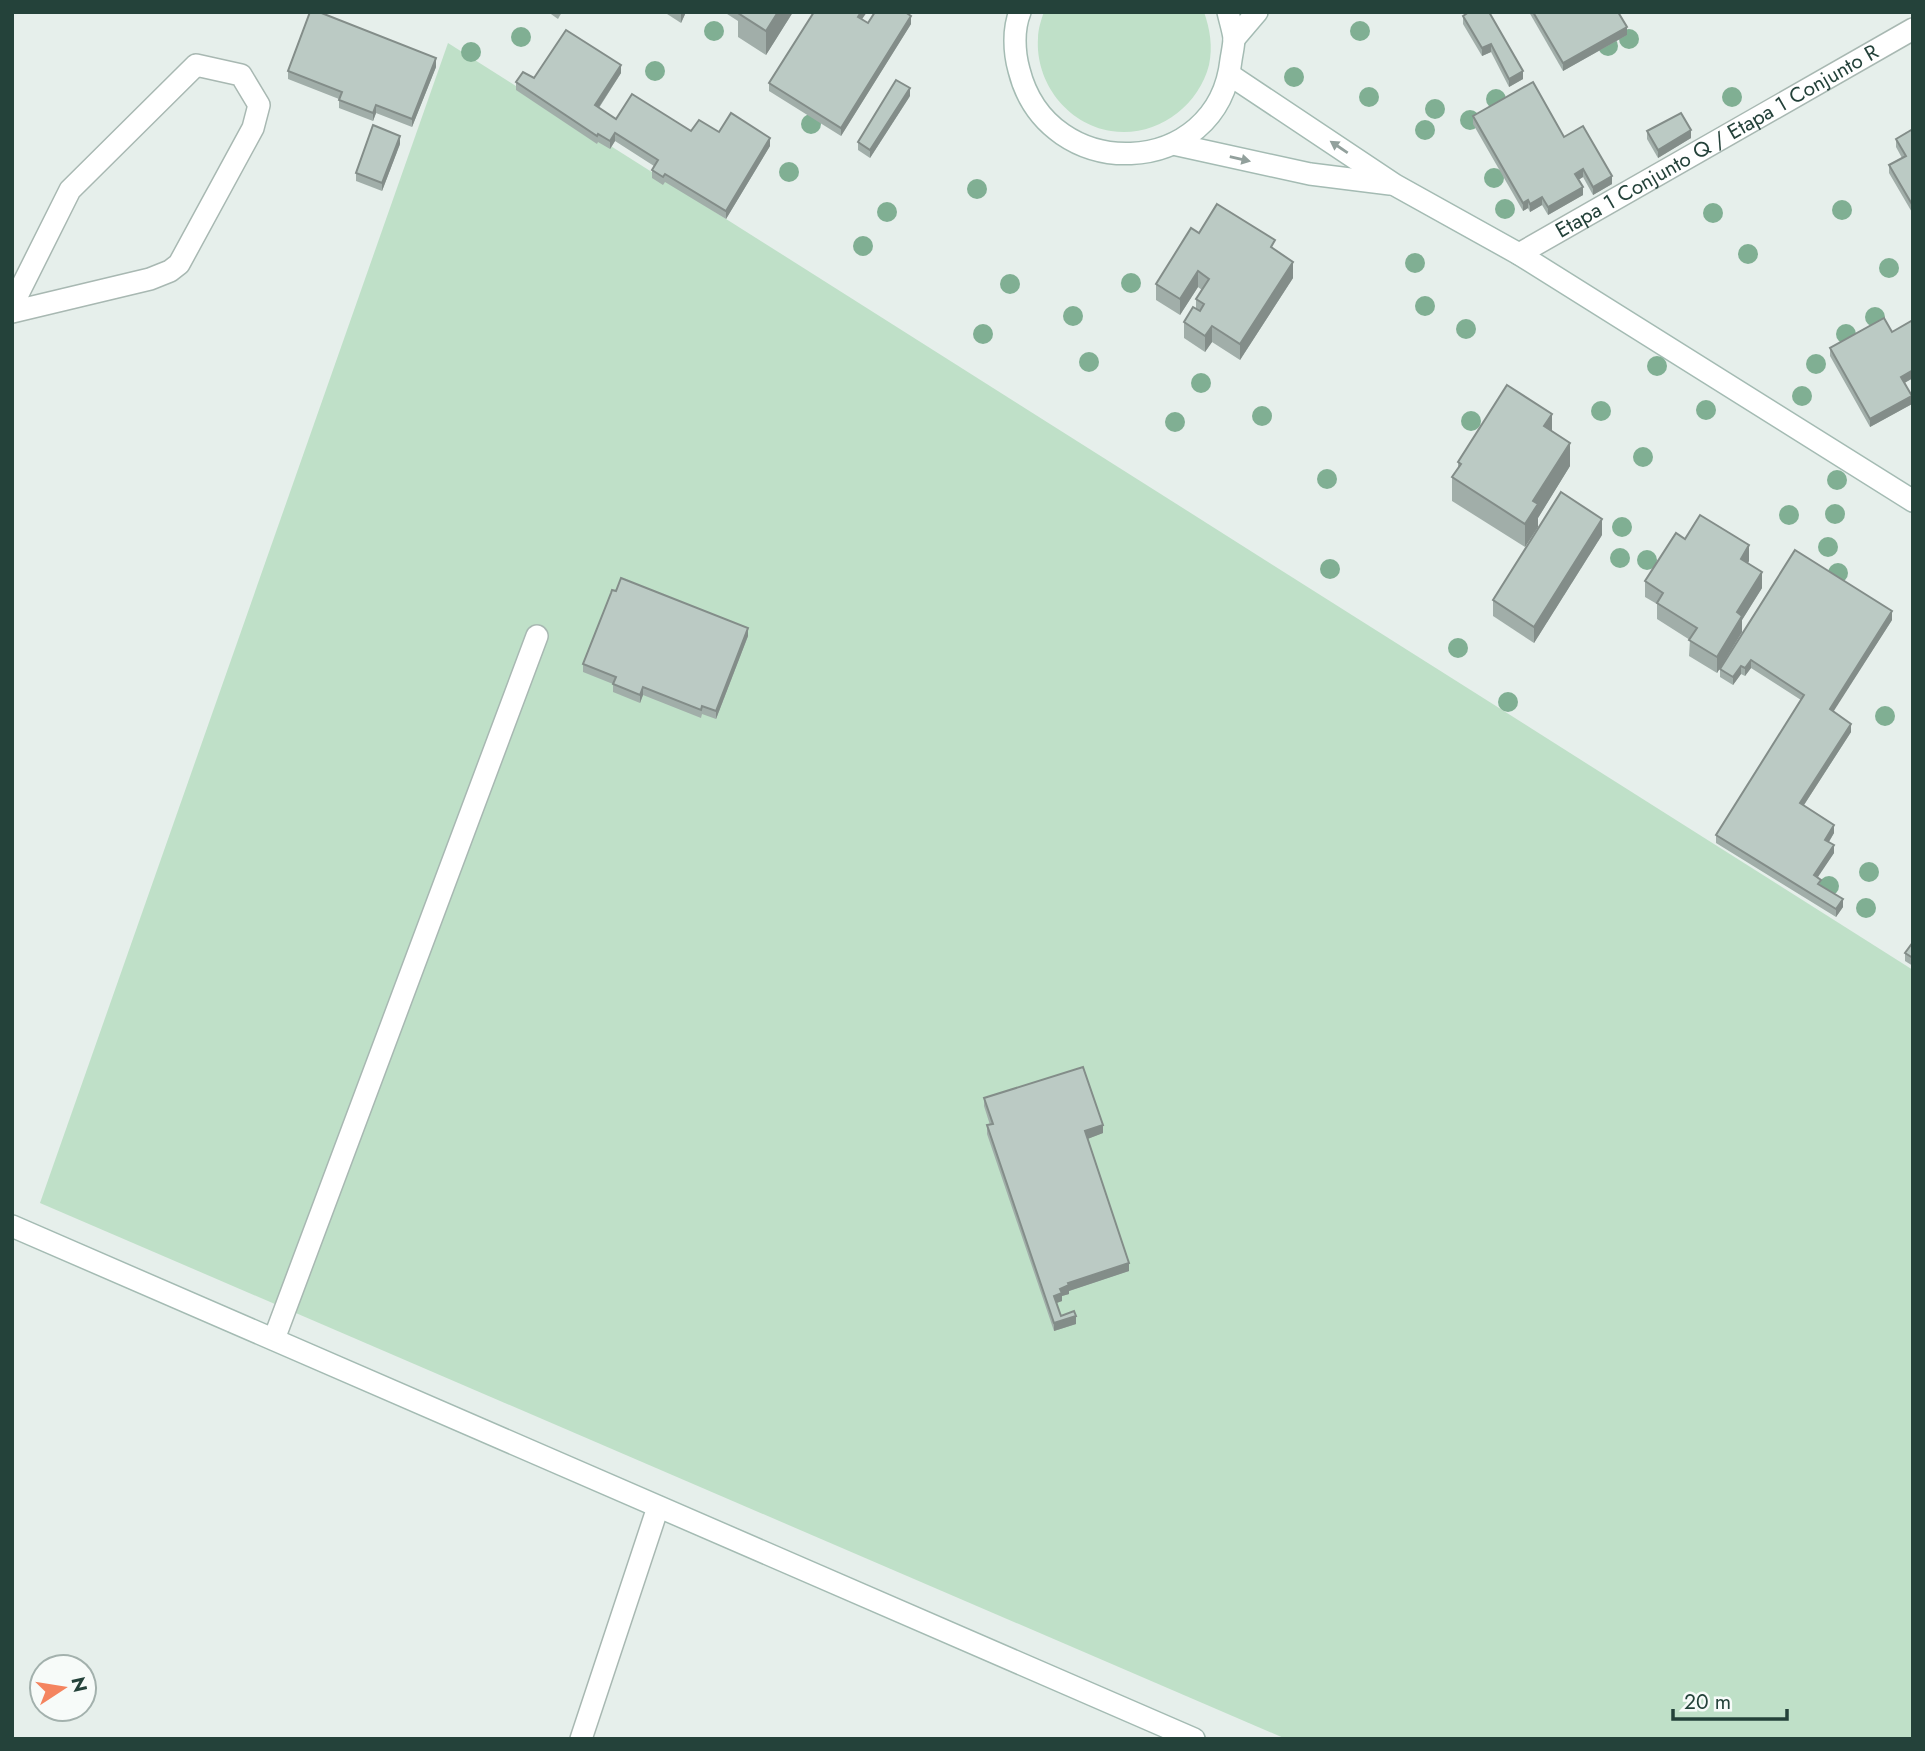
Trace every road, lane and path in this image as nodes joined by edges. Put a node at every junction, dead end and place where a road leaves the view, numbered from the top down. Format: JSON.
{"nodes":[{"id":1,"x":1228,"y":12,"type":"edge"},
{"id":2,"x":1257,"y":12,"type":"edge"},
{"id":3,"x":1016,"y":14,"type":"edge"},
{"id":4,"x":1913,"y":29,"type":"edge"},
{"id":5,"x":1234,"y":39,"type":"junction"},
{"id":6,"x":1230,"y":75,"type":"junction"},
{"id":7,"x":1173,"y":144,"type":"junction"},
{"id":8,"x":1395,"y":185,"type":"junction"},
{"id":9,"x":1519,"y":254,"type":"junction"},
{"id":10,"x":12,"y":306,"type":"edge"},
{"id":11,"x":12,"y":312,"type":"edge"},
{"id":12,"x":1913,"y":501,"type":"edge"},
{"id":13,"x":537,"y":636,"type":"dead end"},
{"id":14,"x":12,"y":1226,"type":"edge"},
{"id":15,"x":274,"y":1339,"type":"junction"},
{"id":16,"x":658,"y":1507,"type":"junction"},
{"id":17,"x":581,"y":1739,"type":"edge"},
{"id":18,"x":1194,"y":1739,"type":"edge"}],
"edges":[{"from":1,"to":5,"type":"street"},
{"from":2,"to":5,"type":"street"},
{"from":3,"to":7,"type":"street"},
{"from":4,"to":9,"type":"street","name":"Etapa 1 Conjunto Q / Etapa 1 Conjunto R"},
{"from":5,"to":6,"type":"street"},
{"from":6,"to":7,"type":"street"},
{"from":8,"to":6,"type":"street","one_way":true},
{"from":7,"to":8,"type":"street","one_way":true},
{"from":8,"to":9,"type":"street"},
{"from":9,"to":12,"type":"street"},
{"from":10,"to":11,"type":"street"},
{"from":13,"to":15,"type":"street"},
{"from":14,"to":15,"type":"street"},
{"from":15,"to":16,"type":"street"},
{"from":16,"to":17,"type":"street"},
{"from":16,"to":18,"type":"street"}]}
